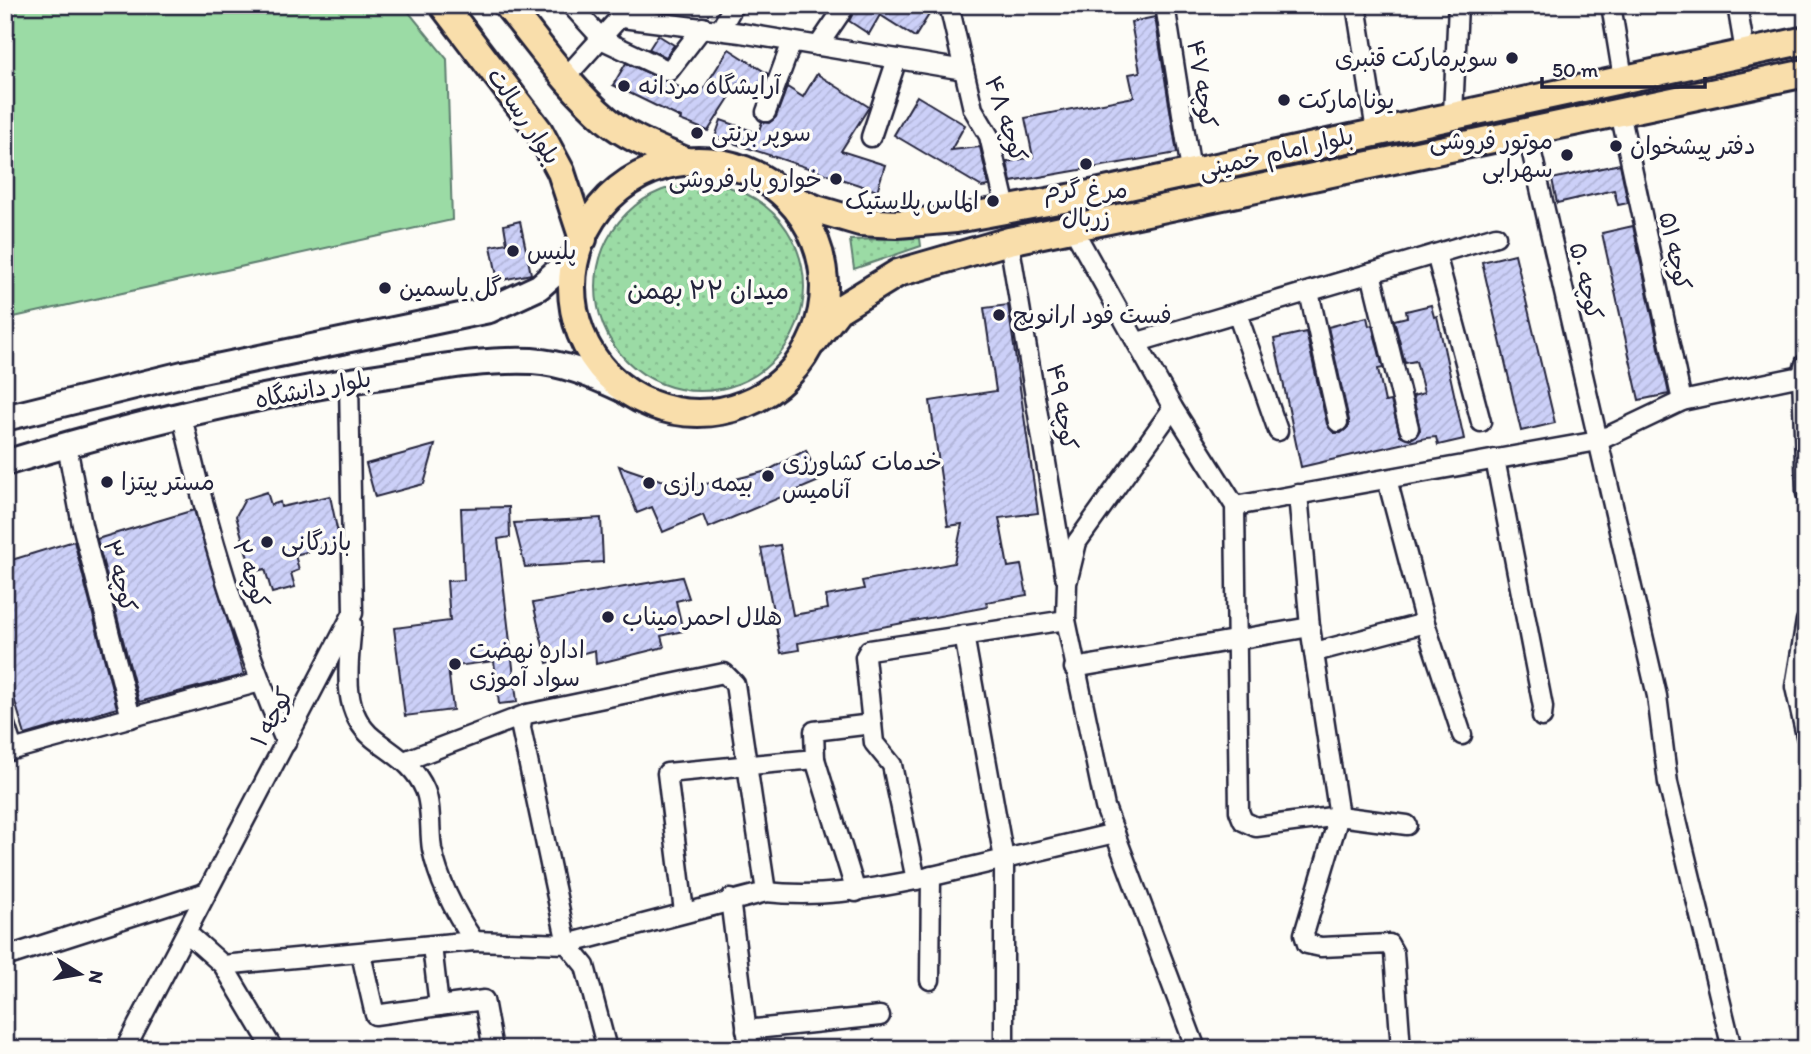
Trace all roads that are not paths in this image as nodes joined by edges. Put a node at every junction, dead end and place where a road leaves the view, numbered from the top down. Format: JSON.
{"nodes":[{"id":1,"x":443,"y":5,"type":"edge"},
{"id":2,"x":507,"y":5,"type":"edge"},
{"id":3,"x":571,"y":5,"type":"edge"},
{"id":4,"x":734,"y":5,"type":"edge"},
{"id":5,"x":846,"y":5,"type":"edge"},
{"id":6,"x":949,"y":5,"type":"edge"},
{"id":7,"x":962,"y":5,"type":"edge"},
{"id":8,"x":1165,"y":5,"type":"edge"},
{"id":9,"x":1356,"y":5,"type":"edge"},
{"id":10,"x":1458,"y":5,"type":"edge"},
{"id":11,"x":1611,"y":5,"type":"edge"},
{"id":12,"x":1737,"y":5,"type":"edge"},
{"id":13,"x":626,"y":12,"type":"edge"},
{"id":14,"x":711,"y":29,"type":"junction"},
{"id":15,"x":956,"y":32,"type":"junction"},
{"id":16,"x":603,"y":40,"type":"junction"},
{"id":17,"x":1806,"y":40,"type":"edge"},
{"id":18,"x":792,"y":41,"type":"junction"},
{"id":19,"x":818,"y":46,"type":"junction"},
{"id":20,"x":1745,"y":52,"type":"junction"},
{"id":21,"x":897,"y":59,"type":"junction"},
{"id":22,"x":964,"y":71,"type":"junction"},
{"id":23,"x":1806,"y":73,"type":"edge"},
{"id":24,"x":565,"y":78,"type":"junction"},
{"id":25,"x":1623,"y":78,"type":"junction"},
{"id":26,"x":766,"y":112,"type":"dead end"},
{"id":27,"x":1620,"y":112,"type":"junction"},
{"id":28,"x":1452,"y":114,"type":"junction"},
{"id":29,"x":1376,"y":131,"type":"junction"},
{"id":30,"x":1527,"y":132,"type":"junction"},
{"id":31,"x":871,"y":136,"type":"dead end"},
{"id":32,"x":684,"y":160,"type":"junction"},
{"id":33,"x":1192,"y":171,"type":"junction"},
{"id":34,"x":789,"y":197,"type":"junction"},
{"id":35,"x":1006,"y":208,"type":"junction"},
{"id":36,"x":1072,"y":227,"type":"junction"},
{"id":37,"x":1496,"y":236,"type":"dead end"},
{"id":38,"x":1009,"y":240,"type":"junction"},
{"id":39,"x":580,"y":247,"type":"junction"},
{"id":40,"x":1436,"y":254,"type":"junction"},
{"id":41,"x":1371,"y":273,"type":"junction"},
{"id":42,"x":1309,"y":292,"type":"junction"},
{"id":43,"x":1237,"y":313,"type":"junction"},
{"id":44,"x":814,"y":341,"type":"junction"},
{"id":45,"x":1138,"y":342,"type":"junction"},
{"id":46,"x":1805,"y":371,"type":"edge"},
{"id":47,"x":349,"y":381,"type":"junction"},
{"id":48,"x":622,"y":389,"type":"junction"},
{"id":49,"x":1682,"y":401,"type":"junction"},
{"id":50,"x":1173,"y":408,"type":"junction"},
{"id":51,"x":182,"y":416,"type":"junction"},
{"id":52,"x":5,"y":418,"type":"edge"},
{"id":53,"x":1338,"y":422,"type":"dead end"},
{"id":54,"x":1482,"y":422,"type":"dead end"},
{"id":55,"x":1409,"y":428,"type":"dead end"},
{"id":56,"x":1278,"y":430,"type":"dead end"},
{"id":57,"x":1598,"y":441,"type":"junction"},
{"id":58,"x":67,"y":446,"type":"junction"},
{"id":59,"x":1495,"y":459,"type":"junction"},
{"id":60,"x":5,"y":463,"type":"edge"},
{"id":61,"x":1387,"y":478,"type":"junction"},
{"id":62,"x":1806,"y":493,"type":"edge"},
{"id":63,"x":1298,"y":494,"type":"junction"},
{"id":64,"x":1235,"y":506,"type":"junction"},
{"id":65,"x":1067,"y":583,"type":"junction"},
{"id":66,"x":353,"y":613,"type":"junction"},
{"id":67,"x":1066,"y":620,"type":"junction"},
{"id":68,"x":1806,"y":621,"type":"edge"},
{"id":69,"x":1425,"y":623,"type":"junction"},
{"id":70,"x":1310,"y":627,"type":"junction"},
{"id":71,"x":964,"y":635,"type":"junction"},
{"id":72,"x":1238,"y":641,"type":"junction"},
{"id":73,"x":1315,"y":652,"type":"junction"},
{"id":74,"x":1074,"y":668,"type":"junction"},
{"id":75,"x":260,"y":682,"type":"junction"},
{"id":76,"x":527,"y":713,"type":"junction"},
{"id":77,"x":1542,"y":716,"type":"dead end"},
{"id":78,"x":131,"y":718,"type":"junction"},
{"id":79,"x":5,"y":724,"type":"edge"},
{"id":80,"x":872,"y":724,"type":"junction"},
{"id":81,"x":1462,"y":735,"type":"dead end"},
{"id":82,"x":1806,"y":736,"type":"edge"},
{"id":83,"x":286,"y":743,"type":"junction"},
{"id":84,"x":9,"y":751,"type":"edge"},
{"id":85,"x":816,"y":759,"type":"junction"},
{"id":86,"x":407,"y":760,"type":"junction"},
{"id":87,"x":747,"y":767,"type":"junction"},
{"id":88,"x":1339,"y":816,"type":"junction"},
{"id":89,"x":1407,"y":825,"type":"dead end"},
{"id":90,"x":1115,"y":833,"type":"junction"},
{"id":91,"x":1004,"y":859,"type":"junction"},
{"id":92,"x":924,"y":878,"type":"junction"},
{"id":93,"x":856,"y":891,"type":"junction"},
{"id":94,"x":207,"y":892,"type":"junction"},
{"id":95,"x":766,"y":892,"type":"junction"},
{"id":96,"x":730,"y":899,"type":"junction"},
{"id":97,"x":684,"y":912,"type":"junction"},
{"id":98,"x":187,"y":933,"type":"junction"},
{"id":99,"x":474,"y":941,"type":"junction"},
{"id":100,"x":567,"y":944,"type":"junction"},
{"id":101,"x":432,"y":946,"type":"junction"},
{"id":102,"x":361,"y":954,"type":"junction"},
{"id":103,"x":5,"y":957,"type":"edge"},
{"id":104,"x":223,"y":965,"type":"junction"},
{"id":105,"x":930,"y":980,"type":"dead end"},
{"id":106,"x":439,"y":1006,"type":"junction"},
{"id":107,"x":880,"y":1016,"type":"dead end"},
{"id":108,"x":746,"y":1030,"type":"junction"},
{"id":109,"x":125,"y":1049,"type":"edge"},
{"id":110,"x":273,"y":1049,"type":"edge"},
{"id":111,"x":493,"y":1049,"type":"edge"},
{"id":112,"x":607,"y":1049,"type":"edge"},
{"id":113,"x":749,"y":1049,"type":"edge"},
{"id":114,"x":1004,"y":1049,"type":"edge"},
{"id":115,"x":1196,"y":1049,"type":"edge"},
{"id":116,"x":1401,"y":1049,"type":"edge"},
{"id":117,"x":1732,"y":1049,"type":"edge"}],
"edges":[{"from":1,"to":39,"type":"main road","name":"بلوار رسالت"},
{"from":2,"to":24,"type":"main road"},
{"from":3,"to":16,"type":"street"},
{"from":4,"to":14,"type":"street"},
{"from":5,"to":19,"type":"street"},
{"from":6,"to":15,"type":"street","name":"کوچه ۴۸"},
{"from":7,"to":15,"type":"street"},
{"from":8,"to":33,"type":"street","name":"کوچه ۴۷"},
{"from":9,"to":29,"type":"street"},
{"from":10,"to":28,"type":"street"},
{"from":11,"to":25,"type":"street"},
{"from":12,"to":20,"type":"street"},
{"from":13,"to":14,"type":"street"},
{"from":13,"to":16,"type":"street"},
{"from":14,"to":16,"type":"street"},
{"from":14,"to":18,"type":"street"},
{"from":15,"to":22,"type":"street","name":"کوچه ۴۸"},
{"from":16,"to":24,"type":"street"},
{"from":17,"to":20,"type":"main road","name":"بلوار امام خمینی"},
{"from":18,"to":19,"type":"street"},
{"from":18,"to":26,"type":"street"},
{"from":19,"to":21,"type":"street"},
{"from":20,"to":25,"type":"main road","name":"بلوار امام خمینی"},
{"from":21,"to":22,"type":"street"},
{"from":21,"to":31,"type":"street"},
{"from":22,"to":35,"type":"street","name":"کوچه ۴۸"},
{"from":23,"to":27,"type":"main road","name":"بلوار امام خمینی"},
{"from":24,"to":32,"type":"main road"},
{"from":25,"to":28,"type":"main road","name":"بلوار امام خمینی"},
{"from":27,"to":30,"type":"main road","name":"بلوار امام خمینی"},
{"from":27,"to":49,"type":"street","name":"کوچه ۵۱"},
{"from":28,"to":29,"type":"main road","name":"بلوار امام خمینی"},
{"from":29,"to":33,"type":"main road","name":"بلوار امام خمینی"},
{"from":30,"to":36,"type":"main road","name":"بلوار امام خمینی"},
{"from":30,"to":57,"type":"street","name":"کوچه ۵۰"},
{"from":32,"to":34,"type":"main road"},
{"from":32,"to":39,"type":"main road"},
{"from":33,"to":35,"type":"main road","name":"بلوار امام خمینی"},
{"from":34,"to":35,"type":"main road","name":"بلوار امام خمینی"},
{"from":34,"to":44,"type":"main road"},
{"from":36,"to":38,"type":"main road","name":"بلوار امام خمینی"},
{"from":36,"to":45,"type":"street"},
{"from":37,"to":40,"type":"street"},
{"from":38,"to":44,"type":"main road","name":"بلوار امام خمینی"},
{"from":38,"to":65,"type":"street","name":"کوچه ۴۹"},
{"from":39,"to":48,"type":"main road"},
{"from":39,"to":52,"type":"main road","name":"بلوار دانشگاه"},
{"from":40,"to":41,"type":"street"},
{"from":40,"to":54,"type":"street"},
{"from":41,"to":42,"type":"street"},
{"from":41,"to":55,"type":"street"},
{"from":42,"to":43,"type":"street"},
{"from":42,"to":53,"type":"street"},
{"from":43,"to":45,"type":"street"},
{"from":43,"to":56,"type":"street"},
{"from":44,"to":48,"type":"main road"},
{"from":45,"to":50,"type":"street"},
{"from":46,"to":49,"type":"street"},
{"from":46,"to":62,"type":"street"},
{"from":47,"to":48,"type":"main road","name":"بلوار دانشگاه"},
{"from":47,"to":51,"type":"main road","name":"بلوار دانشگاه"},
{"from":47,"to":66,"type":"street","name":"کوچه ۱"},
{"from":49,"to":57,"type":"street"},
{"from":50,"to":64,"type":"street"},
{"from":50,"to":65,"type":"street"},
{"from":51,"to":58,"type":"main road","name":"بلوار دانشگاه"},
{"from":51,"to":75,"type":"street","name":"کوچه ۲"},
{"from":57,"to":59,"type":"street"},
{"from":57,"to":117,"type":"street","name":"کوچه ۵۰"},
{"from":58,"to":60,"type":"main road","name":"بلوار دانشگاه"},
{"from":58,"to":78,"type":"street","name":"کوچه ۳"},
{"from":59,"to":61,"type":"street"},
{"from":59,"to":77,"type":"street"},
{"from":61,"to":63,"type":"street"},
{"from":61,"to":69,"type":"street"},
{"from":63,"to":64,"type":"street"},
{"from":63,"to":70,"type":"street"},
{"from":64,"to":72,"type":"street"},
{"from":65,"to":67,"type":"street"},
{"from":66,"to":83,"type":"street","name":"کوچه ۱"},
{"from":66,"to":86,"type":"street"},
{"from":67,"to":71,"type":"street"},
{"from":67,"to":74,"type":"street"},
{"from":68,"to":82,"type":"street"},
{"from":69,"to":73,"type":"street"},
{"from":69,"to":81,"type":"street"},
{"from":70,"to":72,"type":"street"},
{"from":70,"to":73,"type":"street"},
{"from":71,"to":80,"type":"street"},
{"from":71,"to":91,"type":"street"},
{"from":72,"to":74,"type":"street"},
{"from":72,"to":88,"type":"street"},
{"from":73,"to":88,"type":"street"},
{"from":74,"to":90,"type":"street"},
{"from":75,"to":78,"type":"street"},
{"from":75,"to":83,"type":"street","name":"کوچه ۲"},
{"from":76,"to":86,"type":"street"},
{"from":76,"to":87,"type":"street"},
{"from":76,"to":100,"type":"street"},
{"from":78,"to":84,"type":"street"},
{"from":79,"to":84,"type":"street"},
{"from":80,"to":85,"type":"street"},
{"from":80,"to":92,"type":"street"},
{"from":83,"to":94,"type":"street","name":"کوچه ۱"},
{"from":85,"to":87,"type":"street"},
{"from":85,"to":93,"type":"street"},
{"from":86,"to":99,"type":"street"},
{"from":87,"to":95,"type":"street"},
{"from":87,"to":97,"type":"street"},
{"from":88,"to":89,"type":"street"},
{"from":88,"to":116,"type":"street"},
{"from":90,"to":91,"type":"street"},
{"from":90,"to":115,"type":"street"},
{"from":91,"to":92,"type":"street"},
{"from":91,"to":114,"type":"street"},
{"from":92,"to":93,"type":"street"},
{"from":92,"to":105,"type":"street"},
{"from":93,"to":95,"type":"street"},
{"from":94,"to":98,"type":"street","name":"کوچه ۱"},
{"from":94,"to":103,"type":"street"},
{"from":95,"to":96,"type":"street"},
{"from":96,"to":97,"type":"street"},
{"from":96,"to":108,"type":"street"},
{"from":97,"to":100,"type":"street"},
{"from":98,"to":104,"type":"street"},
{"from":98,"to":109,"type":"street","name":"کوچه ۱"},
{"from":99,"to":100,"type":"street"},
{"from":99,"to":101,"type":"street"},
{"from":100,"to":112,"type":"street"},
{"from":101,"to":102,"type":"street"},
{"from":101,"to":106,"type":"street"},
{"from":102,"to":104,"type":"street"},
{"from":102,"to":106,"type":"street"},
{"from":104,"to":110,"type":"street"},
{"from":106,"to":111,"type":"street"},
{"from":107,"to":108,"type":"street"},
{"from":108,"to":113,"type":"street"}]}
